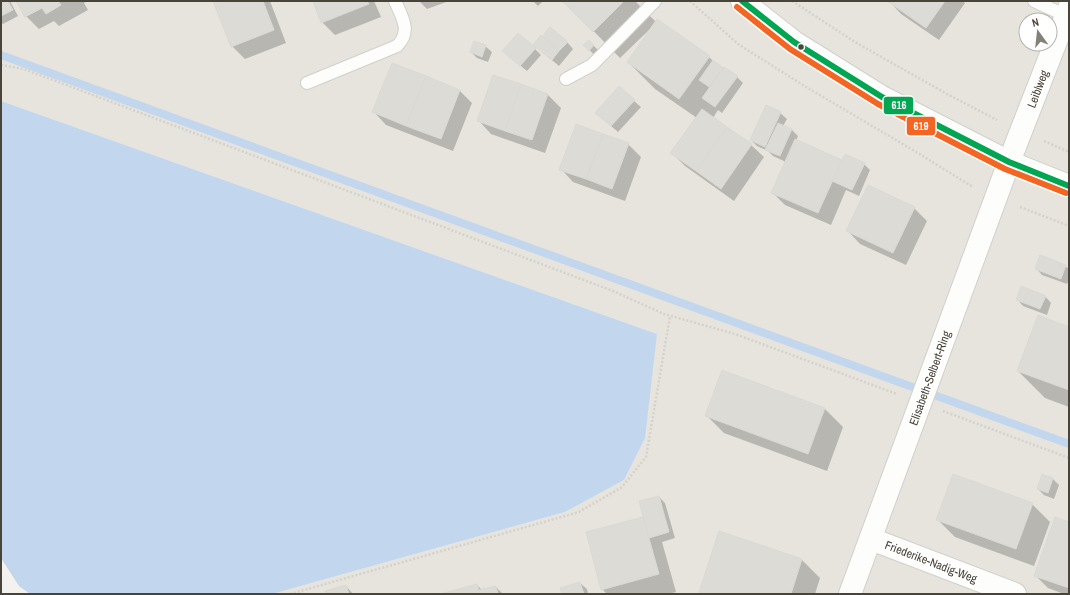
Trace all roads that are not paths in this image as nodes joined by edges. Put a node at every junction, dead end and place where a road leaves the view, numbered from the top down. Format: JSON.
{"nodes":[{"id":1,"x":395,"y":1,"type":"edge"},
{"id":2,"x":655,"y":1,"type":"edge"},
{"id":3,"x":742,"y":1,"type":"edge"},
{"id":4,"x":1034,"y":1,"type":"edge"},
{"id":5,"x":1068,"y":14,"type":"edge"},
{"id":6,"x":566,"y":79,"type":"dead end"},
{"id":7,"x":307,"y":83,"type":"dead end"},
{"id":8,"x":1009,"y":162,"type":"junction"},
{"id":9,"x":1069,"y":186,"type":"edge"},
{"id":10,"x":871,"y":539,"type":"junction"},
{"id":11,"x":850,"y":594,"type":"edge"},
{"id":12,"x":1015,"y":594,"type":"edge"}],
"edges":[{"from":1,"to":7,"type":"lane"},
{"from":2,"to":6,"type":"lane"},
{"from":3,"to":8,"type":"street"},
{"from":4,"to":5,"type":"lane","name":"Leiblweg"},
{"from":5,"to":8,"type":"street","name":"Leiblweg"},
{"from":8,"to":9,"type":"street"},
{"from":8,"to":10,"type":"street","name":"Elisabeth-Selbert-Ring"},
{"from":10,"to":11,"type":"street","name":"Elisabeth-Selbert-Ring"},
{"from":10,"to":12,"type":"street","name":"Friederike-Nadig-Weg"}]}
